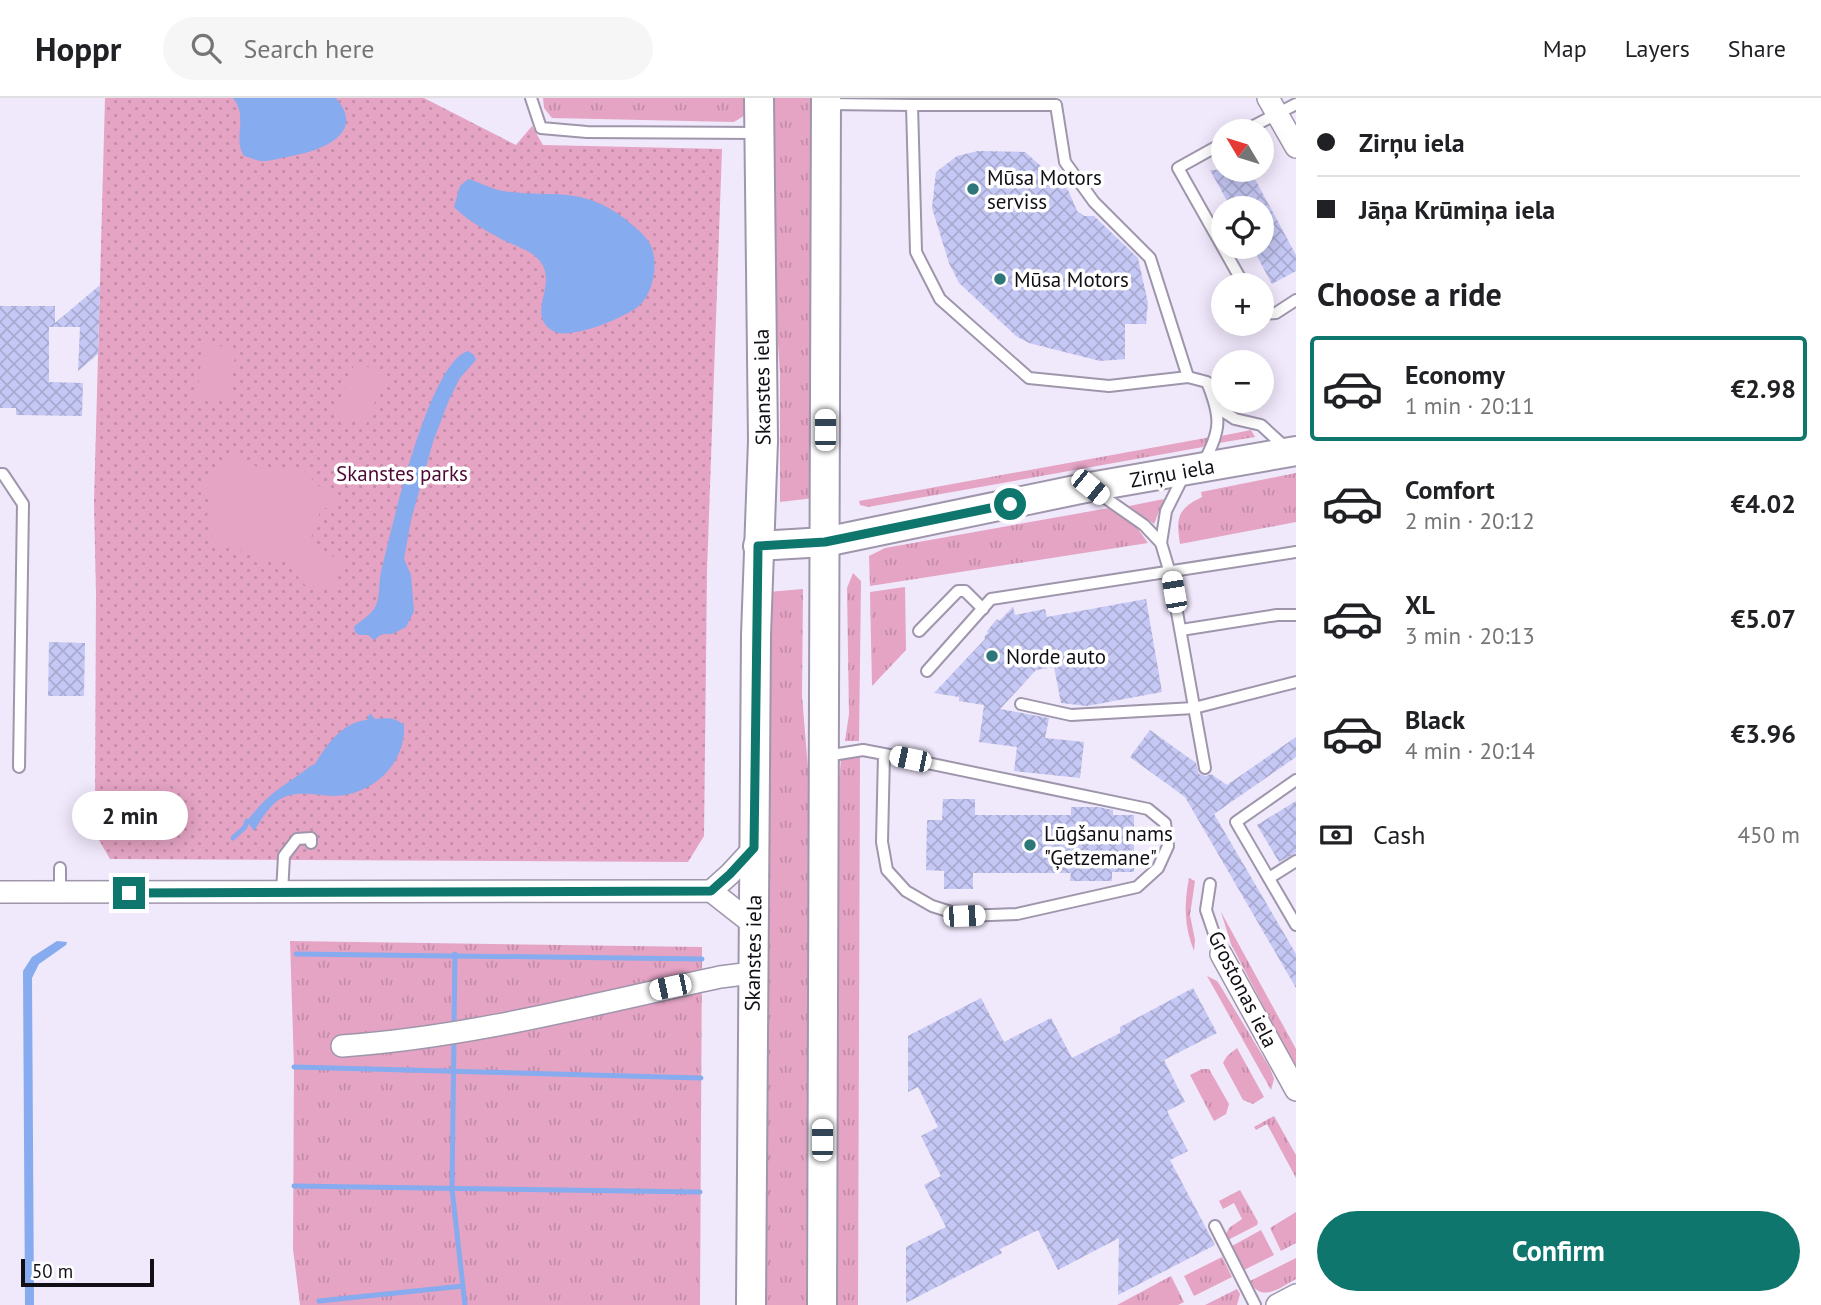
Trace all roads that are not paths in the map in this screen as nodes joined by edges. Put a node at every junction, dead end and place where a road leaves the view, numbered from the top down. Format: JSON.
{"nodes":[{"id":1,"x":531,"y":98,"type":"edge"},
{"id":2,"x":759,"y":98,"type":"edge"},
{"id":3,"x":826,"y":101,"type":"edge"},
{"id":4,"x":1056,"y":101,"type":"edge"},
{"id":5,"x":912,"y":105,"type":"junction"},
{"id":6,"x":1280,"y":105,"type":"edge"},
{"id":7,"x":1261,"y":119,"type":"edge"},
{"id":8,"x":759,"y":133,"type":"junction"},
{"id":9,"x":1296,"y":147,"type":"edge"},
{"id":10,"x":1211,"y":150,"type":"edge"},
{"id":11,"x":1237,"y":273,"type":"edge"},
{"id":12,"x":1296,"y":300,"type":"edge"},
{"id":13,"x":1274,"y":313,"type":"edge"},
{"id":14,"x":1188,"y":377,"type":"junction"},
{"id":15,"x":1211,"y":391,"type":"edge"},
{"id":16,"x":1218,"y":413,"type":"edge"},
{"id":17,"x":1226,"y":413,"type":"edge"},
{"id":18,"x":1293,"y":451,"type":"edge"},
{"id":19,"x":1193,"y":469,"type":"junction"},
{"id":20,"x":0,"y":474,"type":"edge"},
{"id":21,"x":1090,"y":487,"type":"junction"},
{"id":22,"x":825,"y":542,"type":"junction"},
{"id":23,"x":1161,"y":542,"type":"junction"},
{"id":24,"x":758,"y":546,"type":"junction"},
{"id":25,"x":1296,"y":552,"type":"edge"},
{"id":26,"x":1170,"y":573,"type":"junction"},
{"id":27,"x":983,"y":609,"type":"junction"},
{"id":28,"x":1296,"y":615,"type":"edge"},
{"id":29,"x":1181,"y":630,"type":"junction"},
{"id":30,"x":919,"y":631,"type":"dead end"},
{"id":31,"x":927,"y":671,"type":"dead end"},
{"id":32,"x":1296,"y":682,"type":"edge"},
{"id":33,"x":1021,"y":704,"type":"dead end"},
{"id":34,"x":1194,"y":708,"type":"junction"},
{"id":35,"x":884,"y":754,"type":"junction"},
{"id":36,"x":824,"y":757,"type":"junction"},
{"id":37,"x":19,"y":767,"type":"dead end"},
{"id":38,"x":1205,"y":768,"type":"dead end"},
{"id":39,"x":1296,"y":780,"type":"edge"},
{"id":40,"x":311,"y":843,"type":"dead end"},
{"id":41,"x":754,"y":848,"type":"junction"},
{"id":42,"x":1296,"y":861,"type":"edge"},
{"id":43,"x":60,"y":868,"type":"dead end"},
{"id":44,"x":1269,"y":878,"type":"junction"},
{"id":45,"x":1210,"y":884,"type":"dead end"},
{"id":46,"x":711,"y":891,"type":"junction"},
{"id":47,"x":0,"y":892,"type":"edge"},
{"id":48,"x":60,"y":893,"type":"junction"},
{"id":49,"x":282,"y":893,"type":"junction"},
{"id":50,"x":753,"y":924,"type":"junction"},
{"id":51,"x":1296,"y":925,"type":"edge"},
{"id":52,"x":1221,"y":954,"type":"joint"},
{"id":53,"x":752,"y":973,"type":"junction"},
{"id":54,"x":342,"y":1046,"type":"dead end"},
{"id":55,"x":1296,"y":1090,"type":"edge"},
{"id":56,"x":1215,"y":1226,"type":"dead end"},
{"id":57,"x":1296,"y":1295,"type":"edge"},
{"id":58,"x":751,"y":1305,"type":"edge"},
{"id":59,"x":822,"y":1305,"type":"edge"},
{"id":60,"x":1255,"y":1305,"type":"edge"},
{"id":61,"x":1277,"y":1305,"type":"edge"}],
"edges":[{"from":1,"to":8,"type":"lane"},
{"from":2,"to":8,"type":"main road","name":"Skanstes iela"},
{"from":3,"to":5,"type":"lane"},
{"from":3,"to":22,"type":"main road"},
{"from":4,"to":5,"type":"lane"},
{"from":4,"to":14,"type":"lane"},
{"from":5,"to":14,"type":"lane"},
{"from":6,"to":7,"type":"lane"},
{"from":6,"to":9,"type":"street"},
{"from":8,"to":24,"type":"main road","name":"Skanstes iela"},
{"from":10,"to":11,"type":"lane"},
{"from":12,"to":13,"type":"lane"},
{"from":14,"to":15,"type":"lane"},
{"from":16,"to":19,"type":"lane"},
{"from":17,"to":18,"type":"lane"},
{"from":18,"to":19,"type":"main road","name":"Zirņu iela"},
{"from":19,"to":21,"type":"main road","name":"Zirņu iela"},
{"from":19,"to":23,"type":"lane"},
{"from":20,"to":37,"type":"lane"},
{"from":21,"to":22,"type":"main road","name":"Zirņu iela"},
{"from":21,"to":23,"type":"lane"},
{"from":22,"to":24,"type":"main road","name":"Zirņu iela"},
{"from":22,"to":36,"type":"main road"},
{"from":23,"to":26,"type":"lane"},
{"from":24,"to":41,"type":"main road","name":"Skanstes iela"},
{"from":25,"to":26,"type":"lane"},
{"from":26,"to":27,"type":"lane"},
{"from":26,"to":29,"type":"lane"},
{"from":27,"to":30,"type":"lane"},
{"from":27,"to":31,"type":"lane"},
{"from":28,"to":29,"type":"lane"},
{"from":29,"to":34,"type":"lane"},
{"from":32,"to":34,"type":"lane"},
{"from":33,"to":34,"type":"lane"},
{"from":34,"to":38,"type":"lane"},
{"from":35,"to":35,"type":"lane"},
{"from":35,"to":36,"type":"lane"},
{"from":36,"to":59,"type":"main road"},
{"from":39,"to":44,"type":"lane"},
{"from":40,"to":49,"type":"lane"},
{"from":41,"to":46,"type":"street"},
{"from":41,"to":50,"type":"main road","name":"Skanstes iela"},
{"from":42,"to":44,"type":"lane"},
{"from":43,"to":48,"type":"lane"},
{"from":44,"to":51,"type":"lane"},
{"from":45,"to":52,"type":"lane","name":"Grostonas iela"},
{"from":46,"to":49,"type":"street"},
{"from":46,"to":50,"type":"street"},
{"from":47,"to":48,"type":"street"},
{"from":48,"to":49,"type":"street"},
{"from":50,"to":53,"type":"main road","name":"Skanstes iela"},
{"from":52,"to":55,"type":"street","name":"Grostonas iela"},
{"from":53,"to":54,"type":"street"},
{"from":53,"to":58,"type":"main road","name":"Skanstes iela"},
{"from":56,"to":60,"type":"lane"},
{"from":57,"to":61,"type":"street"}]}
